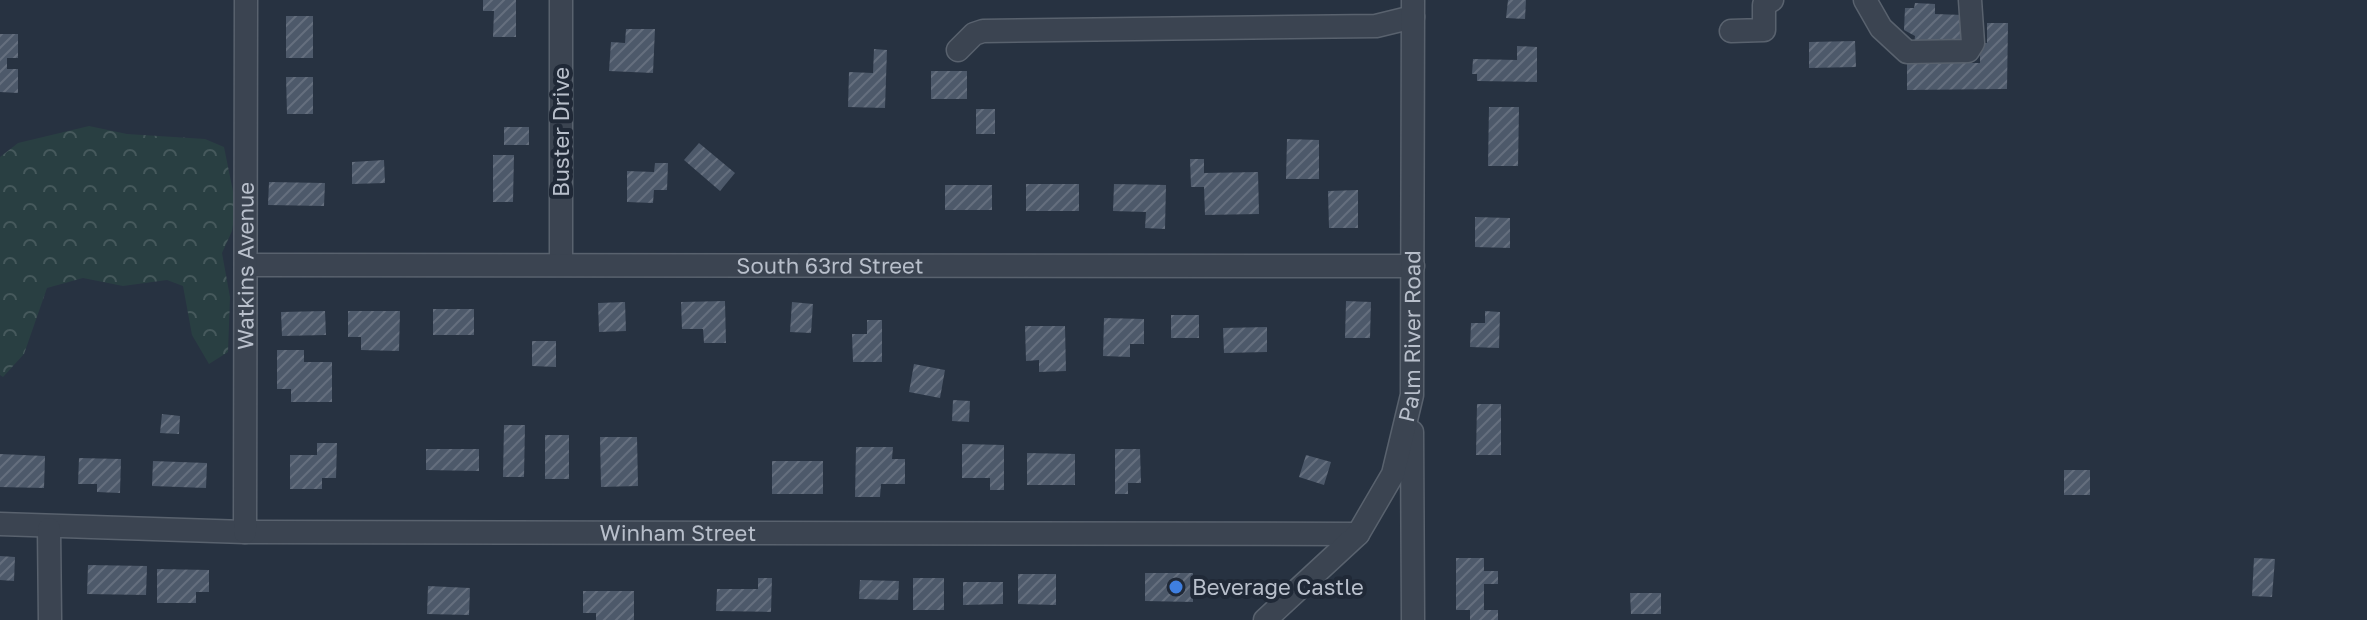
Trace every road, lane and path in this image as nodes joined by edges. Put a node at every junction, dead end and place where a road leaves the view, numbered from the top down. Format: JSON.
{"nodes":[{"id":1,"x":246,"y":0,"type":"edge"},
{"id":2,"x":561,"y":0,"type":"edge"},
{"id":3,"x":1772,"y":0,"type":"edge"},
{"id":4,"x":1865,"y":0,"type":"edge"},
{"id":5,"x":1970,"y":0,"type":"edge"},
{"id":6,"x":1413,"y":8,"type":"edge"},
{"id":7,"x":1731,"y":31,"type":"dead end"},
{"id":8,"x":958,"y":50,"type":"dead end"},
{"id":9,"x":561,"y":263,"type":"junction"},
{"id":10,"x":248,"y":265,"type":"junction"},
{"id":11,"x":1413,"y":266,"type":"junction"},
{"id":12,"x":1412,"y":395,"type":"junction"},
{"id":13,"x":0,"y":524,"type":"edge"},
{"id":14,"x":49,"y":529,"type":"junction"},
{"id":15,"x":245,"y":532,"type":"junction"},
{"id":16,"x":1358,"y":534,"type":"junction"},
{"id":17,"x":50,"y":620,"type":"edge"},
{"id":18,"x":1265,"y":620,"type":"edge"},
{"id":19,"x":1413,"y":620,"type":"edge"}],
"edges":[{"from":1,"to":10,"type":"street","name":"Watkins Avenue"},
{"from":2,"to":9,"type":"street","name":"Buster Drive"},
{"from":3,"to":7,"type":"street"},
{"from":4,"to":5,"type":"street"},
{"from":6,"to":8,"type":"street"},
{"from":6,"to":11,"type":"street","name":"Palm River Road"},
{"from":9,"to":10,"type":"street","name":"South 63rd Street"},
{"from":9,"to":11,"type":"street","name":"South 63rd Street"},
{"from":10,"to":15,"type":"street","name":"Watkins Avenue"},
{"from":11,"to":12,"type":"street","name":"Palm River Road"},
{"from":12,"to":16,"type":"street","name":"Palm River Road"},
{"from":12,"to":19,"type":"street"},
{"from":13,"to":14,"type":"street","name":"Winham Street"},
{"from":14,"to":15,"type":"street","name":"Winham Street"},
{"from":14,"to":17,"type":"street"},
{"from":15,"to":16,"type":"street","name":"Winham Street"},
{"from":16,"to":18,"type":"street","name":"Palm River Road"}]}
